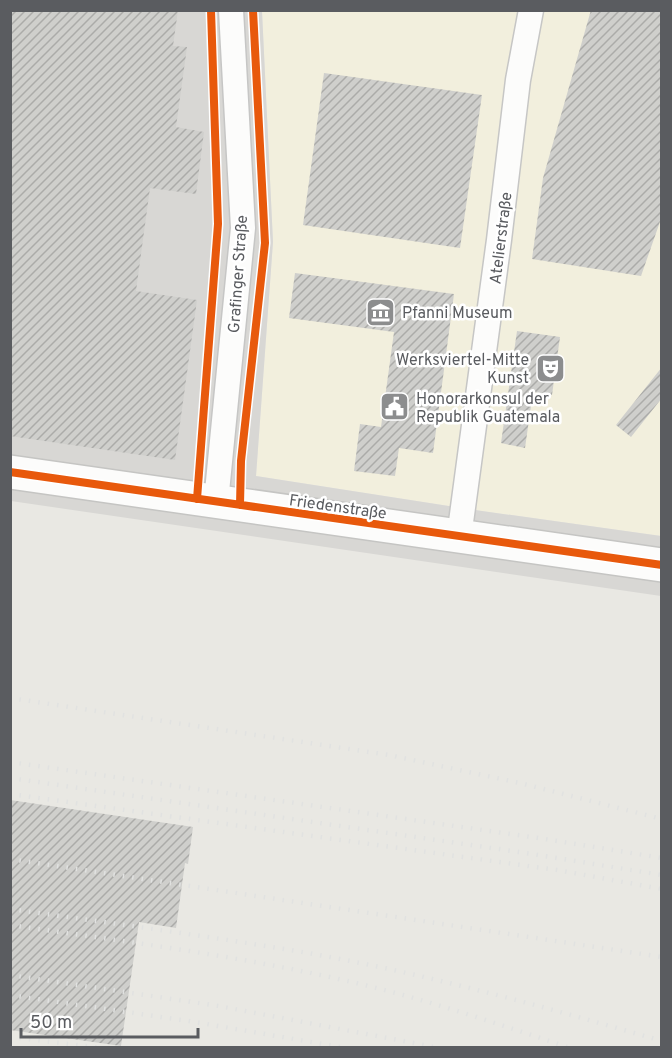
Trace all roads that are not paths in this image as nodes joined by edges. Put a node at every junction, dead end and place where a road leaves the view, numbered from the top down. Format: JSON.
{"nodes":[{"id":1,"x":231,"y":10,"type":"edge"},
{"id":2,"x":531,"y":10,"type":"edge"},
{"id":3,"x":10,"y":472,"type":"edge"},
{"id":4,"x":216,"y":502,"type":"junction"},
{"id":5,"x":459,"y":537,"type":"junction"},
{"id":6,"x":662,"y":565,"type":"edge"}],
"edges":[{"from":1,"to":4,"type":"street","name":"Grafinger Straße"},
{"from":2,"to":5,"type":"street","name":"Atelierstraße"},
{"from":3,"to":4,"type":"street","name":"Friedenstraße"},
{"from":4,"to":5,"type":"street","name":"Friedenstraße"},
{"from":5,"to":6,"type":"street","name":"Friedenstraße"}]}
